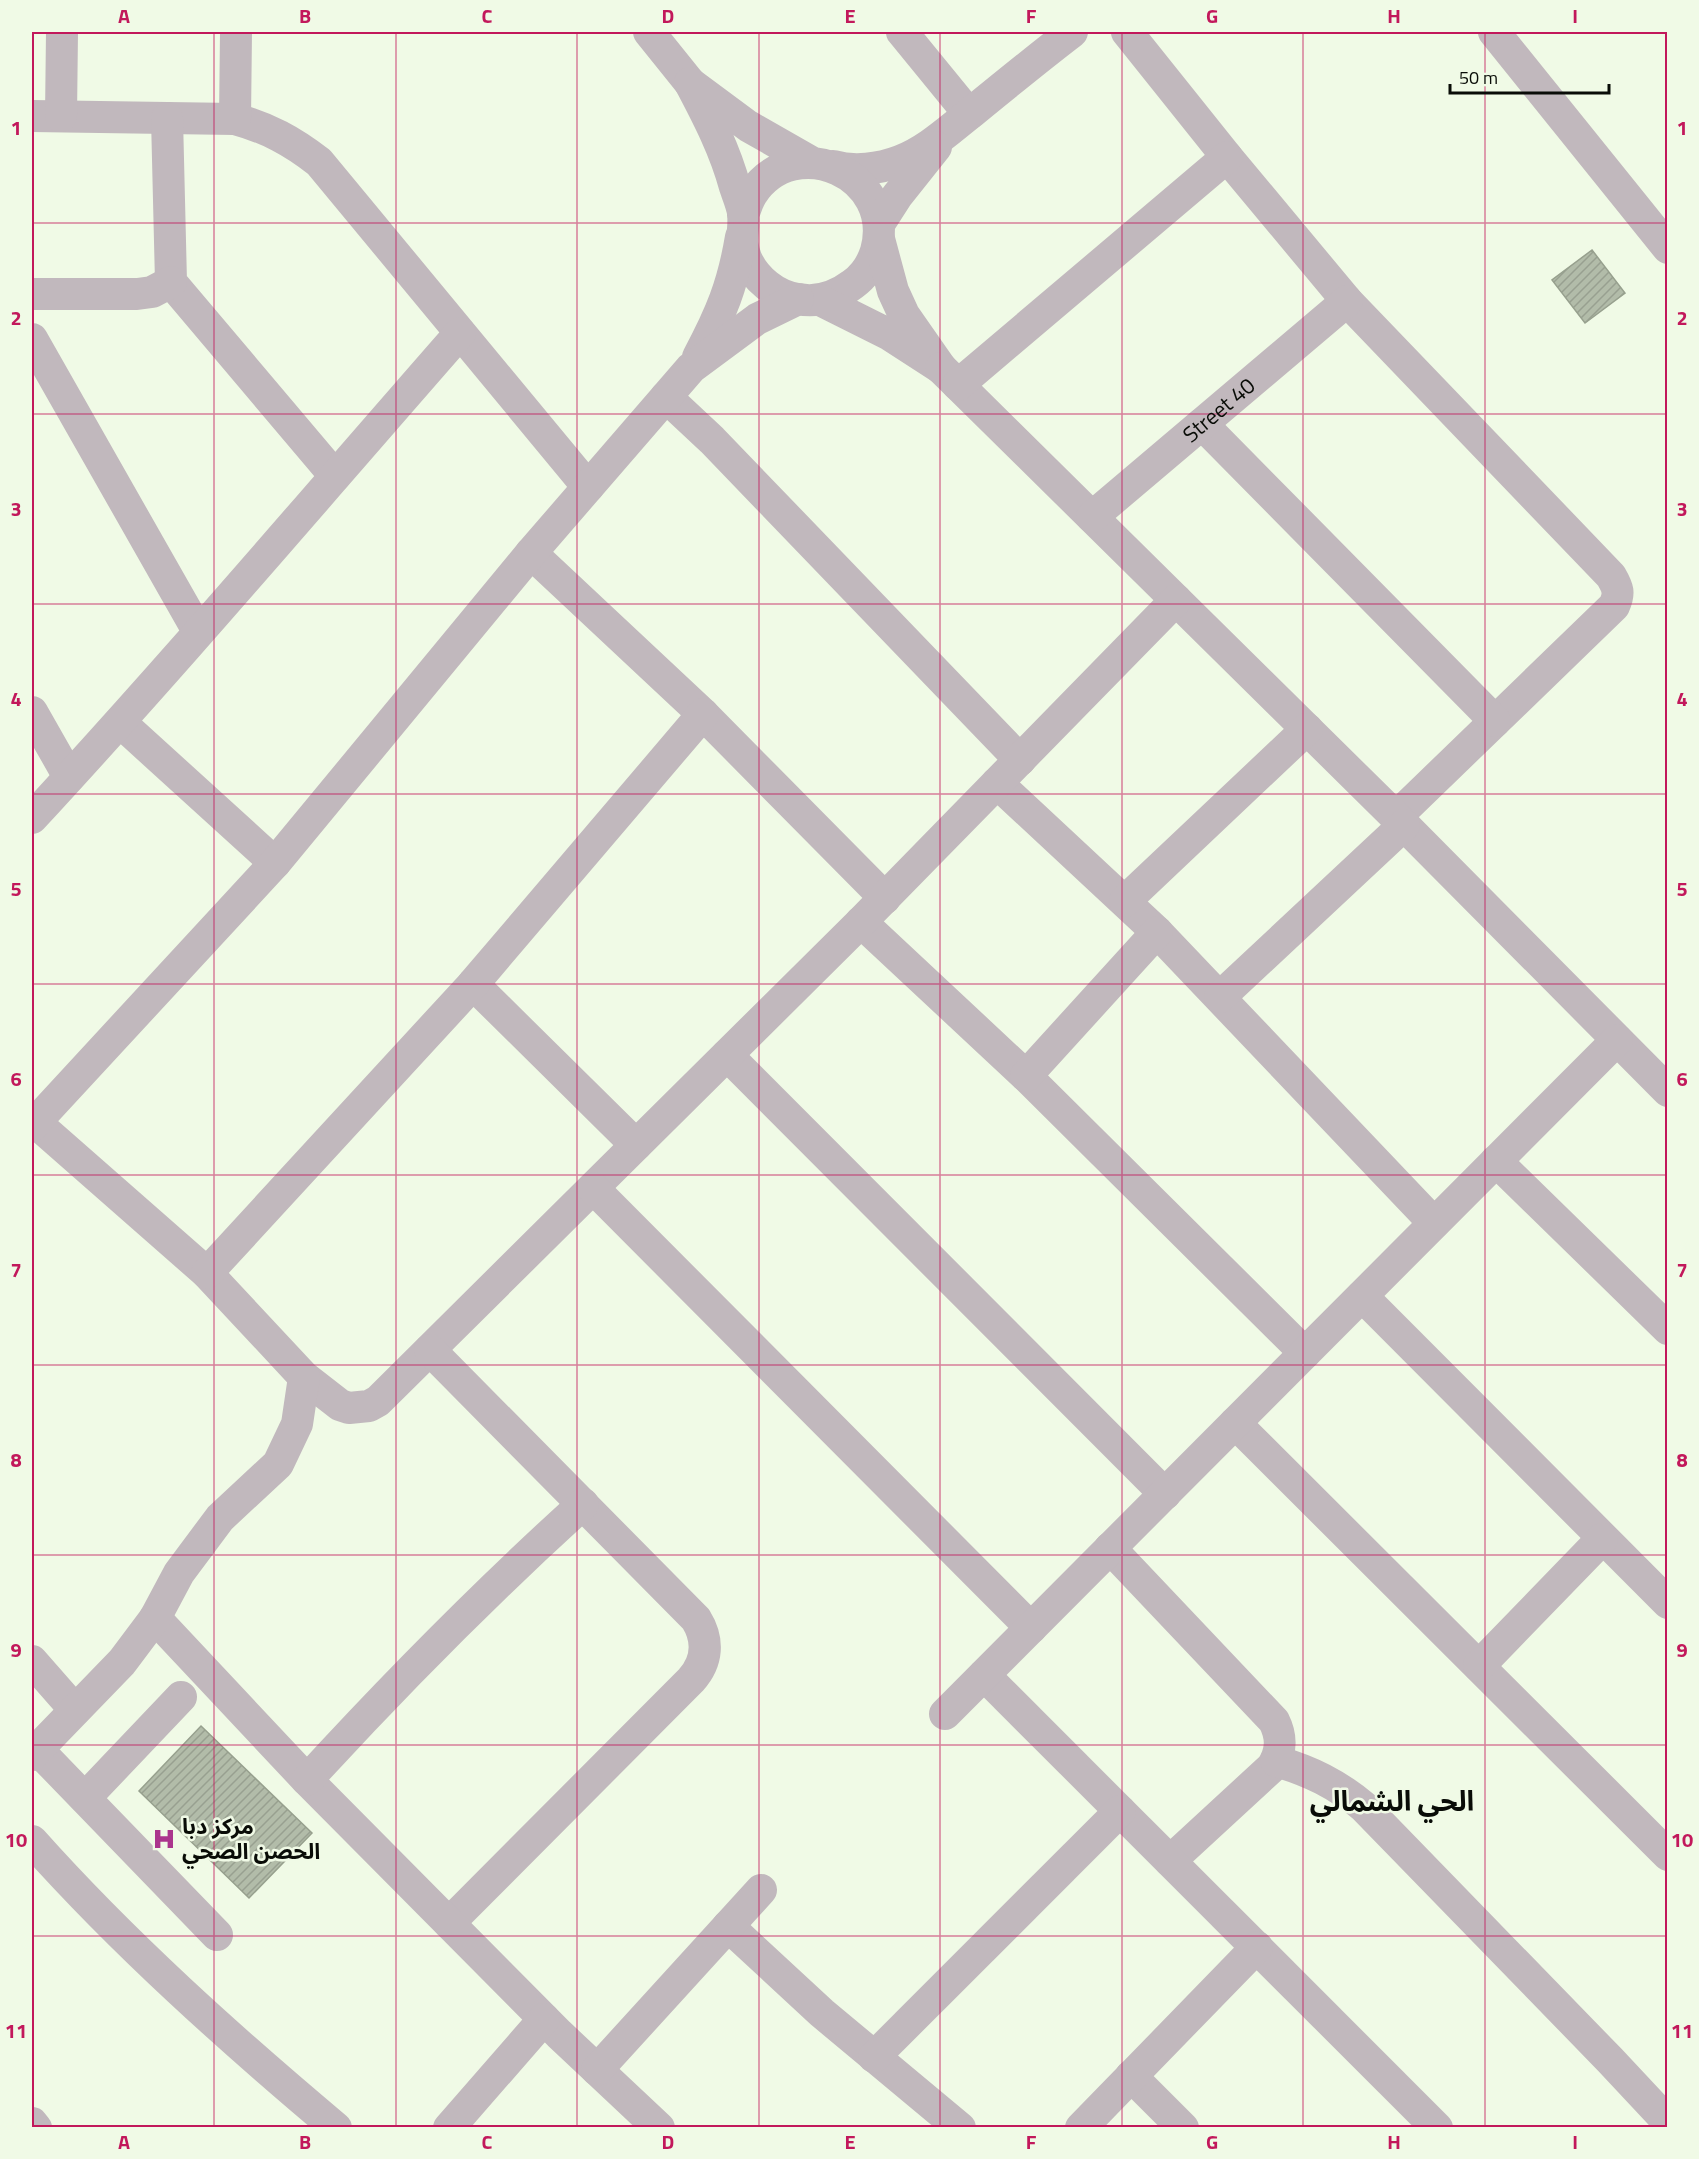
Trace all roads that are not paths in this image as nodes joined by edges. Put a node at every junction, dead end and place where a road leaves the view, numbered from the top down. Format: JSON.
{"nodes":[{"id":1,"x":62,"y":32,"type":"edge"},
{"id":2,"x":236,"y":32,"type":"edge"},
{"id":3,"x":650,"y":32,"type":"edge"},
{"id":4,"x":902,"y":32,"type":"edge"},
{"id":5,"x":1072,"y":32,"type":"edge"},
{"id":6,"x":1127,"y":32,"type":"edge"},
{"id":7,"x":1494,"y":32,"type":"edge"},
{"id":8,"x":690,"y":83,"type":"junction"},
{"id":9,"x":46,"y":116,"type":"edge"},
{"id":10,"x":167,"y":118,"type":"junction"},
{"id":11,"x":235,"y":119,"type":"junction"},
{"id":12,"x":962,"y":120,"type":"junction"},
{"id":13,"x":1227,"y":157,"type":"junction"},
{"id":14,"x":816,"y":163,"type":"junction"},
{"id":15,"x":742,"y":226,"type":"junction"},
{"id":16,"x":879,"y":231,"type":"junction"},
{"id":17,"x":1668,"y":248,"type":"edge"},
{"id":18,"x":171,"y":282,"type":"junction"},
{"id":19,"x":32,"y":294,"type":"edge"},
{"id":20,"x":809,"y":300,"type":"junction"},
{"id":21,"x":1347,"y":301,"type":"junction"},
{"id":22,"x":460,"y":333,"type":"junction"},
{"id":23,"x":32,"y":339,"type":"edge"},
{"id":24,"x":692,"y":368,"type":"junction"},
{"id":25,"x":949,"y":376,"type":"junction"},
{"id":26,"x":666,"y":398,"type":"junction"},
{"id":27,"x":1202,"y":424,"type":"junction"},
{"id":28,"x":335,"y":476,"type":"junction"},
{"id":29,"x":588,"y":487,"type":"junction"},
{"id":30,"x":1092,"y":517,"type":"junction"},
{"id":31,"x":531,"y":553,"type":"junction"},
{"id":32,"x":1176,"y":600,"type":"junction"},
{"id":33,"x":198,"y":631,"type":"junction"},
{"id":34,"x":32,"y":712,"type":"edge"},
{"id":35,"x":703,"y":714,"type":"junction"},
{"id":36,"x":1495,"y":721,"type":"junction"},
{"id":37,"x":120,"y":722,"type":"junction"},
{"id":38,"x":1307,"y":729,"type":"junction"},
{"id":39,"x":1020,"y":760,"type":"junction"},
{"id":40,"x":69,"y":777,"type":"junction"},
{"id":41,"x":997,"y":783,"type":"junction"},
{"id":42,"x":32,"y":818,"type":"edge"},
{"id":43,"x":1400,"y":821,"type":"junction"},
{"id":44,"x":275,"y":863,"type":"junction"},
{"id":45,"x":885,"y":898,"type":"junction"},
{"id":46,"x":1125,"y":901,"type":"junction"},
{"id":47,"x":861,"y":922,"type":"junction"},
{"id":48,"x":1157,"y":932,"type":"junction"},
{"id":49,"x":472,"y":984,"type":"junction"},
{"id":50,"x":1220,"y":997,"type":"junction"},
{"id":51,"x":1617,"y":1040,"type":"junction"},
{"id":52,"x":727,"y":1055,"type":"junction"},
{"id":53,"x":1026,"y":1076,"type":"junction"},
{"id":54,"x":1668,"y":1091,"type":"edge"},
{"id":55,"x":33,"y":1124,"type":"edge"},
{"id":56,"x":636,"y":1145,"type":"junction"},
{"id":57,"x":1496,"y":1161,"type":"junction"},
{"id":58,"x":593,"y":1188,"type":"junction"},
{"id":59,"x":1434,"y":1223,"type":"junction"},
{"id":60,"x":207,"y":1273,"type":"junction"},
{"id":61,"x":1362,"y":1296,"type":"junction"},
{"id":62,"x":1668,"y":1329,"type":"edge"},
{"id":63,"x":430,"y":1350,"type":"junction"},
{"id":64,"x":1305,"y":1353,"type":"junction"},
{"id":65,"x":304,"y":1377,"type":"junction"},
{"id":66,"x":1235,"y":1423,"type":"junction"},
{"id":67,"x":1165,"y":1494,"type":"junction"},
{"id":68,"x":583,"y":1504,"type":"junction"},
{"id":69,"x":1602,"y":1539,"type":"junction"},
{"id":70,"x":1110,"y":1548,"type":"junction"},
{"id":71,"x":1668,"y":1603,"type":"edge"},
{"id":72,"x":155,"y":1618,"type":"junction"},
{"id":73,"x":1031,"y":1628,"type":"junction"},
{"id":74,"x":32,"y":1661,"type":"edge"},
{"id":75,"x":1479,"y":1666,"type":"junction"},
{"id":76,"x":984,"y":1675,"type":"junction"},
{"id":77,"x":181,"y":1697,"type":"dead end"},
{"id":78,"x":75,"y":1710,"type":"junction"},
{"id":79,"x":945,"y":1714,"type":"dead end"},
{"id":80,"x":34,"y":1752,"type":"edge"},
{"id":81,"x":1276,"y":1761,"type":"junction"},
{"id":82,"x":306,"y":1780,"type":"junction"},
{"id":83,"x":85,"y":1798,"type":"junction"},
{"id":84,"x":1120,"y":1811,"type":"junction"},
{"id":85,"x":32,"y":1841,"type":"edge"},
{"id":86,"x":1668,"y":1855,"type":"edge"},
{"id":87,"x":1170,"y":1861,"type":"junction"},
{"id":88,"x":761,"y":1890,"type":"dead end"},
{"id":89,"x":449,"y":1923,"type":"junction"},
{"id":90,"x":728,"y":1926,"type":"junction"},
{"id":91,"x":217,"y":1935,"type":"dead end"},
{"id":92,"x":1257,"y":1947,"type":"junction"},
{"id":93,"x":544,"y":2019,"type":"junction"},
{"id":94,"x":874,"y":2057,"type":"junction"},
{"id":95,"x":1610,"y":2060,"type":"junction"},
{"id":96,"x":597,"y":2070,"type":"junction"},
{"id":97,"x":1131,"y":2076,"type":"junction"},
{"id":98,"x":1668,"y":2090,"type":"edge"},
{"id":99,"x":1668,"y":2122,"type":"edge"},
{"id":100,"x":32,"y":2123,"type":"edge"},
{"id":101,"x":36,"y":2127,"type":"edge"},
{"id":102,"x":336,"y":2127,"type":"edge"},
{"id":103,"x":449,"y":2127,"type":"edge"},
{"id":104,"x":659,"y":2127,"type":"edge"},
{"id":105,"x":960,"y":2127,"type":"edge"},
{"id":106,"x":1081,"y":2127,"type":"edge"},
{"id":107,"x":1183,"y":2127,"type":"edge"},
{"id":108,"x":1437,"y":2127,"type":"edge"}],
"edges":[{"from":1,"to":9,"type":"street"},
{"from":2,"to":11,"type":"street"},
{"from":3,"to":8,"type":"street"},
{"from":4,"to":12,"type":"street"},
{"from":5,"to":12,"type":"street"},
{"from":6,"to":13,"type":"street"},
{"from":7,"to":17,"type":"street"},
{"from":8,"to":14,"type":"street"},
{"from":8,"to":15,"type":"street"},
{"from":9,"to":10,"type":"street"},
{"from":10,"to":11,"type":"street"},
{"from":10,"to":18,"type":"street"},
{"from":11,"to":22,"type":"street"},
{"from":12,"to":14,"type":"street"},
{"from":12,"to":16,"type":"street"},
{"from":13,"to":21,"type":"street"},
{"from":13,"to":25,"type":"street"},
{"from":14,"to":15,"type":"street"},
{"from":14,"to":16,"type":"street"},
{"from":15,"to":20,"type":"street"},
{"from":15,"to":24,"type":"street"},
{"from":16,"to":20,"type":"street"},
{"from":16,"to":25,"type":"street"},
{"from":18,"to":19,"type":"street"},
{"from":18,"to":28,"type":"street"},
{"from":20,"to":24,"type":"street"},
{"from":20,"to":25,"type":"street"},
{"from":21,"to":27,"type":"street","name":"Street 40"},
{"from":21,"to":36,"type":"street"},
{"from":22,"to":28,"type":"street"},
{"from":22,"to":29,"type":"street"},
{"from":23,"to":33,"type":"street"},
{"from":24,"to":26,"type":"street"},
{"from":25,"to":30,"type":"street"},
{"from":26,"to":29,"type":"street"},
{"from":26,"to":39,"type":"street"},
{"from":27,"to":30,"type":"street","name":"Street 40"},
{"from":27,"to":36,"type":"street"},
{"from":28,"to":33,"type":"street"},
{"from":29,"to":31,"type":"street"},
{"from":30,"to":32,"type":"street"},
{"from":31,"to":35,"type":"street"},
{"from":31,"to":44,"type":"street"},
{"from":32,"to":38,"type":"street"},
{"from":32,"to":39,"type":"street"},
{"from":33,"to":37,"type":"street"},
{"from":34,"to":40,"type":"street"},
{"from":35,"to":45,"type":"street"},
{"from":35,"to":49,"type":"street"},
{"from":36,"to":43,"type":"street"},
{"from":37,"to":40,"type":"street"},
{"from":37,"to":44,"type":"street"},
{"from":38,"to":43,"type":"street"},
{"from":38,"to":46,"type":"street"},
{"from":39,"to":41,"type":"street"},
{"from":40,"to":42,"type":"street"},
{"from":41,"to":45,"type":"street"},
{"from":41,"to":46,"type":"street"},
{"from":43,"to":50,"type":"street"},
{"from":43,"to":51,"type":"street"},
{"from":44,"to":55,"type":"street"},
{"from":45,"to":47,"type":"street"},
{"from":46,"to":48,"type":"street"},
{"from":47,"to":52,"type":"street"},
{"from":47,"to":53,"type":"street"},
{"from":48,"to":50,"type":"street"},
{"from":48,"to":53,"type":"street"},
{"from":49,"to":56,"type":"street"},
{"from":49,"to":60,"type":"street"},
{"from":50,"to":59,"type":"street"},
{"from":51,"to":54,"type":"street"},
{"from":51,"to":57,"type":"street"},
{"from":52,"to":56,"type":"street"},
{"from":52,"to":67,"type":"street"},
{"from":53,"to":64,"type":"street"},
{"from":55,"to":60,"type":"street"},
{"from":56,"to":58,"type":"street"},
{"from":57,"to":59,"type":"street"},
{"from":57,"to":62,"type":"street"},
{"from":58,"to":63,"type":"street"},
{"from":58,"to":73,"type":"street"},
{"from":59,"to":61,"type":"street"},
{"from":60,"to":65,"type":"street"},
{"from":61,"to":64,"type":"street"},
{"from":61,"to":69,"type":"street"},
{"from":63,"to":65,"type":"street"},
{"from":63,"to":68,"type":"street"},
{"from":64,"to":66,"type":"street"},
{"from":65,"to":72,"type":"street"},
{"from":66,"to":67,"type":"street"},
{"from":66,"to":75,"type":"street"},
{"from":67,"to":70,"type":"street"},
{"from":68,"to":82,"type":"street"},
{"from":68,"to":89,"type":"street"},
{"from":69,"to":71,"type":"street"},
{"from":69,"to":75,"type":"street"},
{"from":70,"to":73,"type":"street"},
{"from":70,"to":81,"type":"street"},
{"from":72,"to":78,"type":"street"},
{"from":72,"to":82,"type":"street"},
{"from":73,"to":76,"type":"street"},
{"from":74,"to":78,"type":"street"},
{"from":75,"to":86,"type":"street"},
{"from":76,"to":79,"type":"street"},
{"from":76,"to":84,"type":"street"},
{"from":77,"to":83,"type":"street"},
{"from":78,"to":80,"type":"street"},
{"from":80,"to":83,"type":"street"},
{"from":81,"to":87,"type":"street"},
{"from":81,"to":95,"type":"street"},
{"from":82,"to":89,"type":"street"},
{"from":83,"to":91,"type":"street"},
{"from":84,"to":87,"type":"street"},
{"from":84,"to":94,"type":"street"},
{"from":85,"to":102,"type":"street"},
{"from":87,"to":92,"type":"street"},
{"from":88,"to":90,"type":"street"},
{"from":89,"to":93,"type":"street"},
{"from":90,"to":94,"type":"street"},
{"from":90,"to":96,"type":"street"},
{"from":92,"to":97,"type":"street"},
{"from":92,"to":108,"type":"street"},
{"from":93,"to":96,"type":"street"},
{"from":93,"to":103,"type":"street"},
{"from":94,"to":105,"type":"street"},
{"from":95,"to":98,"type":"street"},
{"from":95,"to":99,"type":"street"},
{"from":96,"to":104,"type":"street"},
{"from":97,"to":106,"type":"street"},
{"from":97,"to":107,"type":"street"},
{"from":100,"to":101,"type":"street"}]}
